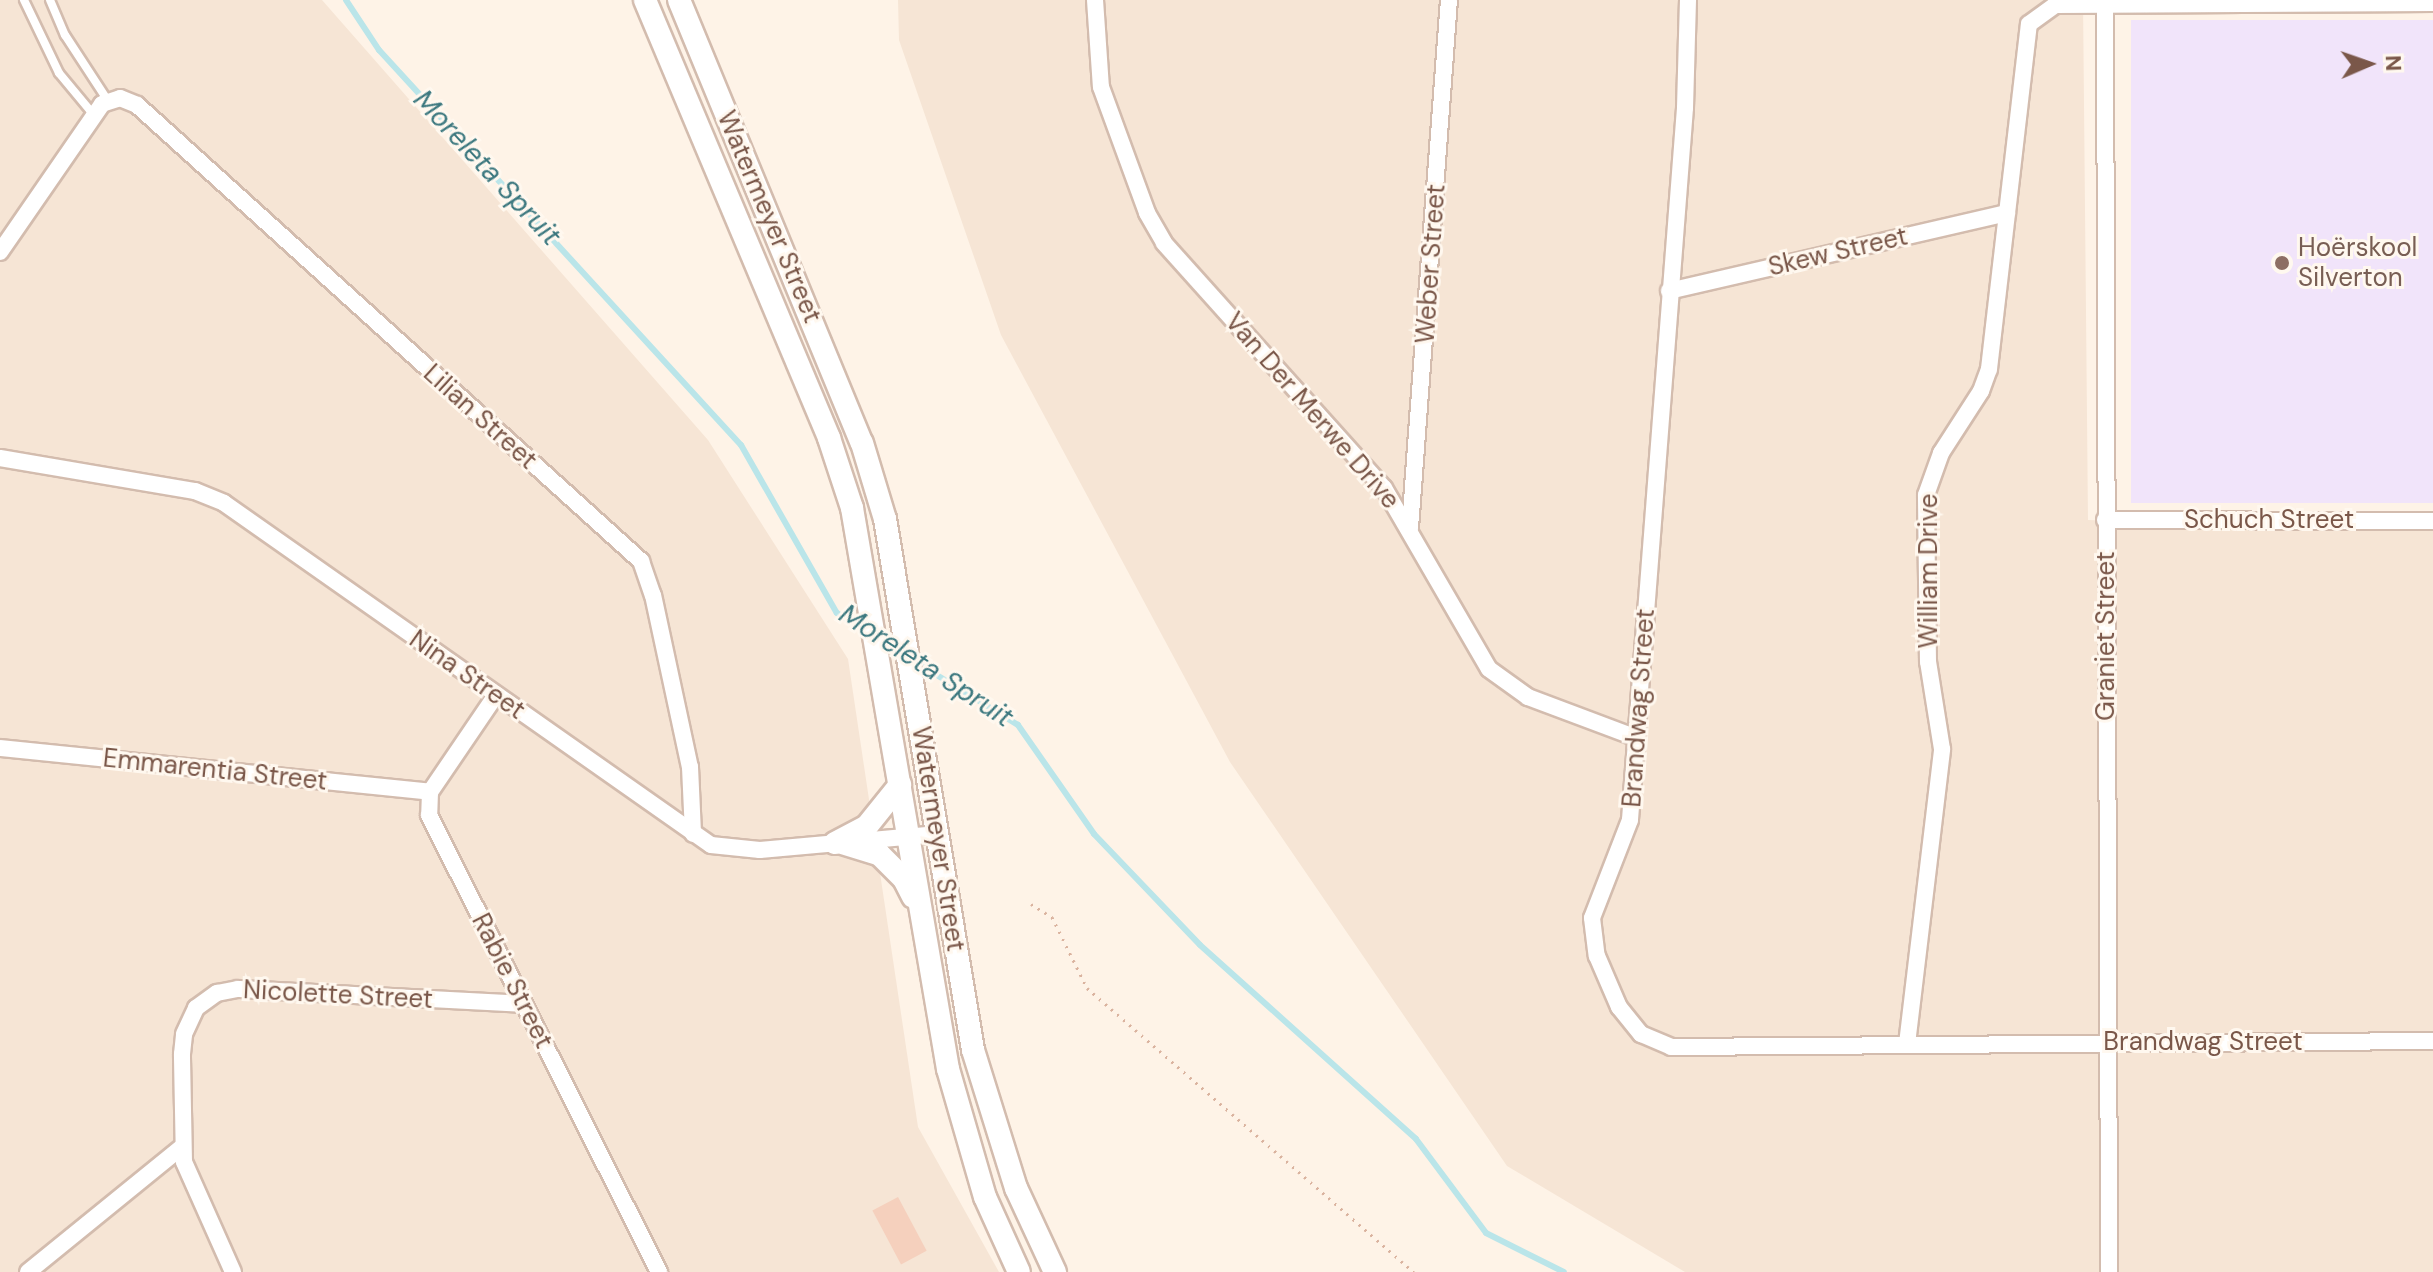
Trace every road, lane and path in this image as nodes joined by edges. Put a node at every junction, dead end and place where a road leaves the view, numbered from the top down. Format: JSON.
{"nodes":[{"id":1,"x":24,"y":0,"type":"edge"},
{"id":2,"x":50,"y":0,"type":"edge"},
{"id":3,"x":645,"y":0,"type":"edge"},
{"id":4,"x":679,"y":0,"type":"edge"},
{"id":5,"x":1095,"y":0,"type":"edge"},
{"id":6,"x":1449,"y":0,"type":"edge"},
{"id":7,"x":1688,"y":0,"type":"edge"},
{"id":8,"x":2105,"y":2,"type":"edge"},
{"id":9,"x":2433,"y":3,"type":"edge"},
{"id":10,"x":108,"y":101,"type":"junction"},
{"id":11,"x":93,"y":114,"type":"junction"},
{"id":12,"x":2007,"y":213,"type":"junction"},
{"id":13,"x":0,"y":252,"type":"edge"},
{"id":14,"x":1669,"y":291,"type":"junction"},
{"id":15,"x":0,"y":458,"type":"edge"},
{"id":16,"x":2105,"y":520,"type":"junction"},
{"id":17,"x":2433,"y":521,"type":"edge"},
{"id":18,"x":1410,"y":528,"type":"junction"},
{"id":19,"x":496,"y":695,"type":"junction"},
{"id":20,"x":1637,"y":738,"type":"junction"},
{"id":21,"x":0,"y":748,"type":"edge"},
{"id":22,"x":900,"y":785,"type":"junction"},
{"id":23,"x":430,"y":792,"type":"junction"},
{"id":24,"x":693,"y":834,"type":"junction"},
{"id":25,"x":938,"y":834,"type":"junction"},
{"id":26,"x":909,"y":837,"type":"junction"},
{"id":27,"x":838,"y":843,"type":"junction"},
{"id":28,"x":1031,"y":904,"type":"dead end"},
{"id":29,"x":922,"y":920,"type":"junction"},
{"id":30,"x":523,"y":1004,"type":"junction"},
{"id":31,"x":2433,"y":1041,"type":"edge"},
{"id":32,"x":2109,"y":1043,"type":"junction"},
{"id":33,"x":1907,"y":1044,"type":"junction"},
{"id":34,"x":182,"y":1147,"type":"junction"},
{"id":35,"x":28,"y":1272,"type":"edge"},
{"id":36,"x":233,"y":1272,"type":"edge"},
{"id":37,"x":659,"y":1272,"type":"edge"},
{"id":38,"x":1019,"y":1272,"type":"edge"},
{"id":39,"x":1055,"y":1272,"type":"edge"},
{"id":40,"x":1414,"y":1272,"type":"edge"},
{"id":41,"x":2109,"y":1272,"type":"edge"}],
"edges":[{"from":1,"to":11,"type":"lane"},
{"from":2,"to":10,"type":"lane"},
{"from":3,"to":22,"type":"main road","name":"Watermeyer Street"},
{"from":4,"to":25,"type":"main road","name":"Watermeyer Street"},
{"from":5,"to":18,"type":"street","name":"Van Der Merwe Drive"},
{"from":6,"to":18,"type":"street","name":"Weber Street"},
{"from":7,"to":14,"type":"street","name":"Brandwag Street"},
{"from":8,"to":9,"type":"street"},
{"from":8,"to":12,"type":"street","name":"William Drive"},
{"from":8,"to":16,"type":"street","name":"Graniet Street"},
{"from":10,"to":11,"type":"street"},
{"from":10,"to":24,"type":"street","name":"Lilian Street"},
{"from":11,"to":13,"type":"street"},
{"from":12,"to":14,"type":"street","name":"Skew Street"},
{"from":12,"to":33,"type":"street","name":"William Drive"},
{"from":14,"to":20,"type":"street","name":"Brandwag Street"},
{"from":15,"to":19,"type":"street","name":"Nina Street"},
{"from":16,"to":17,"type":"street","name":"Schuch Street"},
{"from":16,"to":32,"type":"street","name":"Graniet Street"},
{"from":18,"to":20,"type":"street","name":"Van Der Merwe Drive"},
{"from":19,"to":23,"type":"street"},
{"from":19,"to":24,"type":"street","name":"Nina Street"},
{"from":20,"to":33,"type":"street","name":"Brandwag Street"},
{"from":21,"to":23,"type":"street","name":"Emmarentia Street"},
{"from":22,"to":26,"type":"main road","name":"Watermeyer Street"},
{"from":22,"to":27,"type":"main road"},
{"from":23,"to":30,"type":"street","name":"Rabie Street"},
{"from":24,"to":27,"type":"street","name":"Nina Street"},
{"from":25,"to":26,"type":"street","name":"Nina Street"},
{"from":25,"to":39,"type":"main road","name":"Watermeyer Street"},
{"from":26,"to":27,"type":"street","name":"Nina Street"},
{"from":26,"to":29,"type":"main road","name":"Watermeyer Street"},
{"from":27,"to":29,"type":"main road"},
{"from":28,"to":40,"type":"path"},
{"from":29,"to":38,"type":"main road","name":"Watermeyer Street"},
{"from":30,"to":34,"type":"street","name":"Nicolette Street"},
{"from":30,"to":37,"type":"street","name":"Rabie Street"},
{"from":31,"to":32,"type":"street","name":"Brandwag Street"},
{"from":32,"to":33,"type":"street","name":"Brandwag Street"},
{"from":32,"to":41,"type":"street","name":"Graniet Street"},
{"from":34,"to":35,"type":"street"},
{"from":34,"to":36,"type":"street","name":"Nicolette Street"}]}
